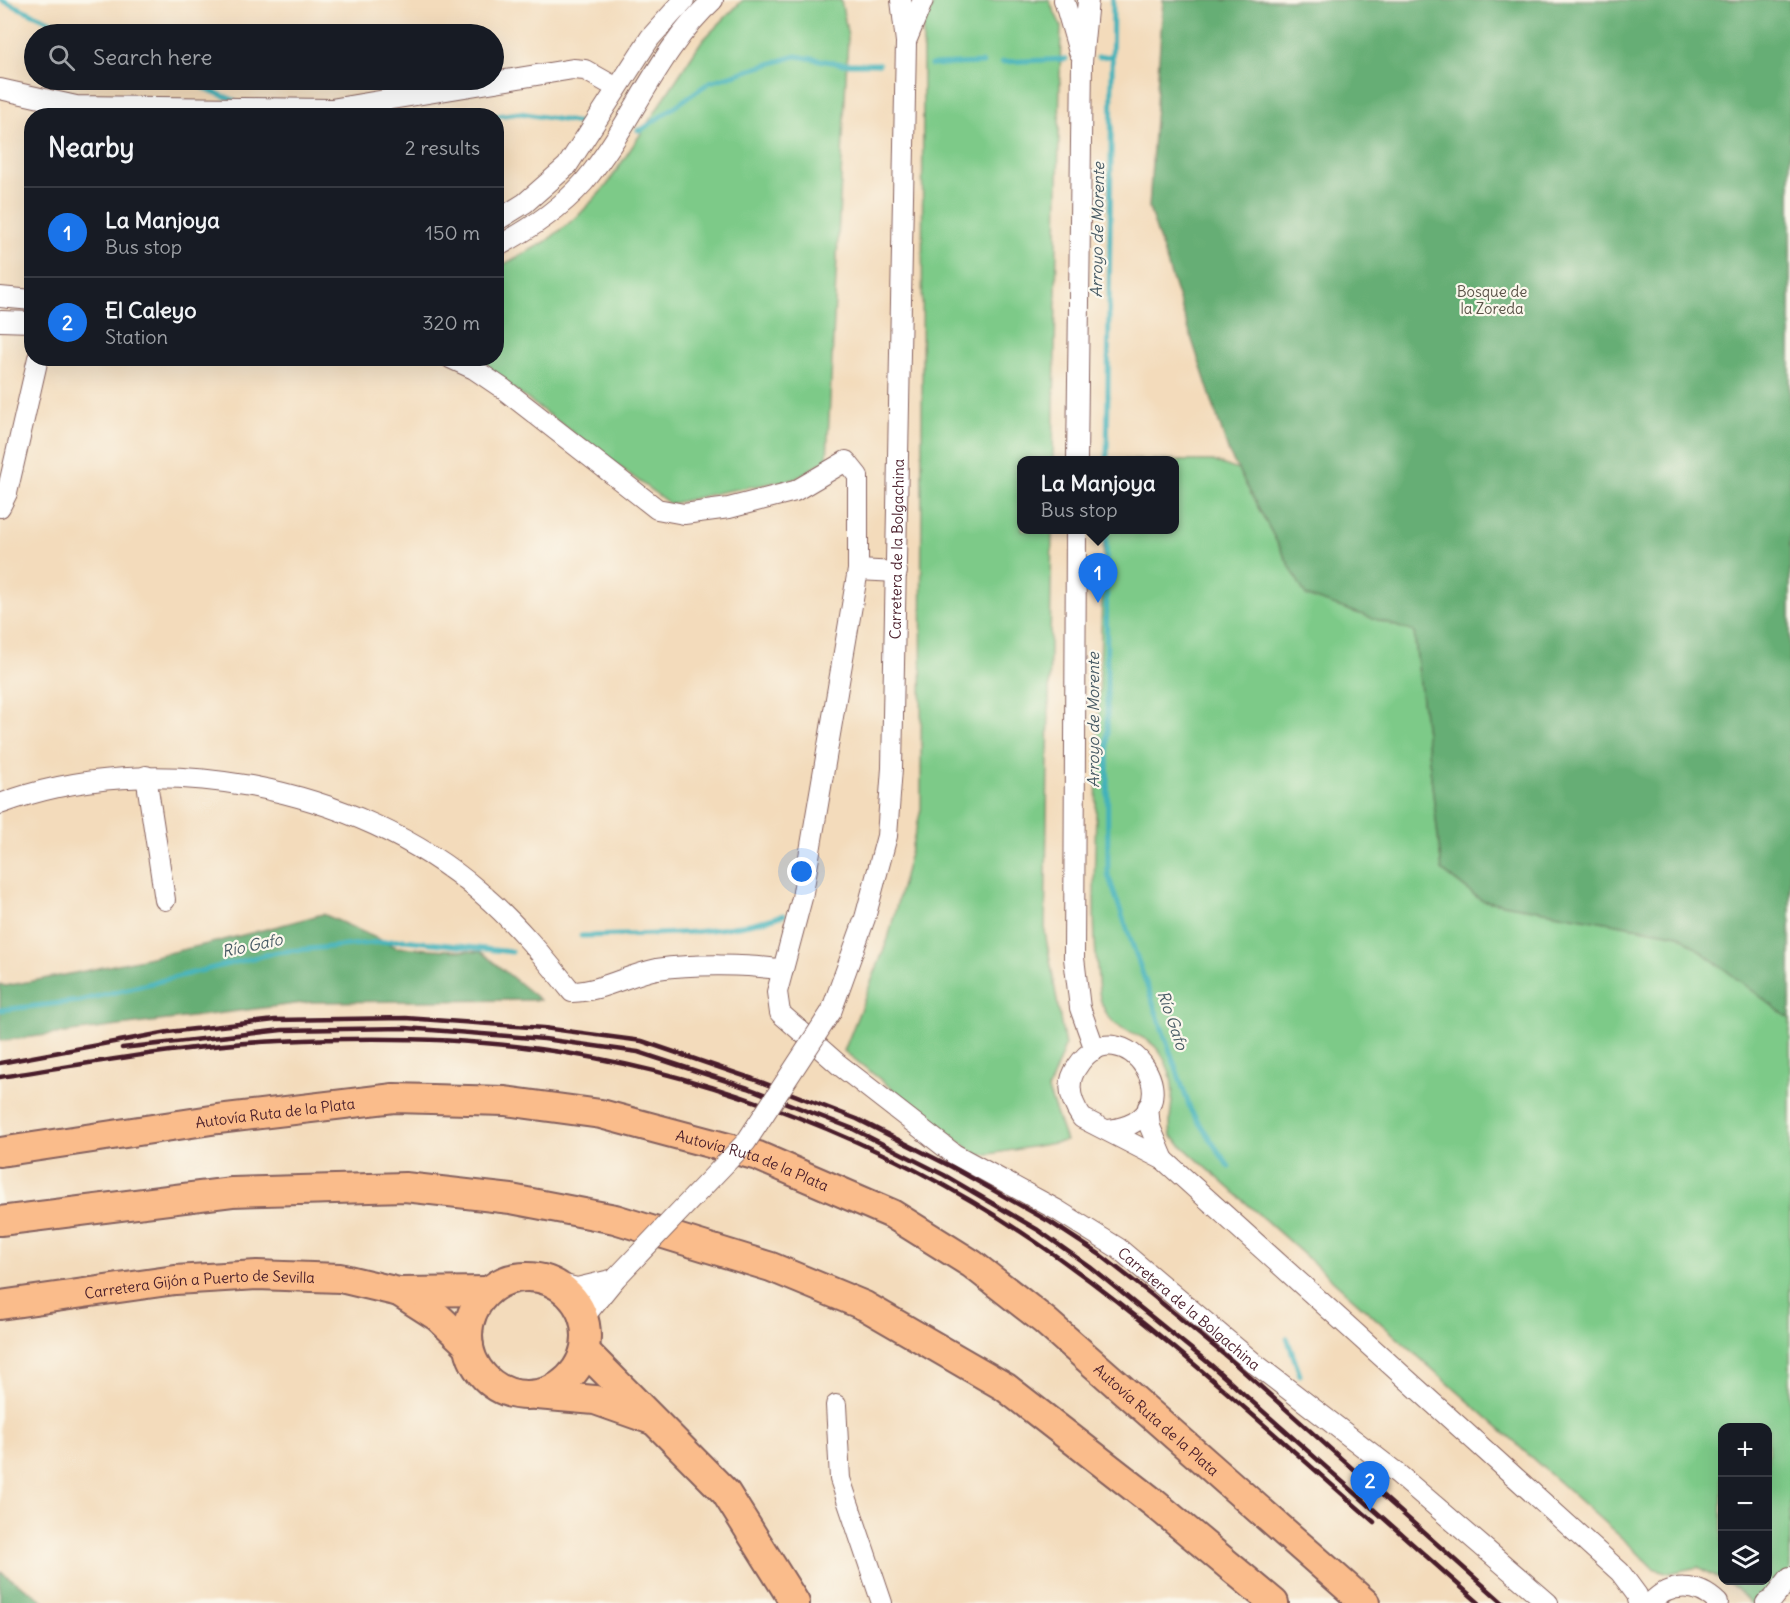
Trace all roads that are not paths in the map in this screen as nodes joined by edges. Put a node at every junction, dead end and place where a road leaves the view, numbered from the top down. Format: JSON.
{"nodes":[{"id":1,"x":684,"y":0,"type":"edge"},
{"id":2,"x":713,"y":0,"type":"edge"},
{"id":3,"x":901,"y":0,"type":"edge"},
{"id":4,"x":923,"y":0,"type":"edge"},
{"id":5,"x":1064,"y":0,"type":"edge"},
{"id":6,"x":1088,"y":0,"type":"edge"},
{"id":7,"x":906,"y":42,"type":"junction"},
{"id":8,"x":1082,"y":62,"type":"junction"},
{"id":9,"x":504,"y":80,"type":"edge"},
{"id":10,"x":617,"y":88,"type":"junction"},
{"id":11,"x":0,"y":89,"type":"edge"},
{"id":12,"x":446,"y":90,"type":"edge"},
{"id":13,"x":246,"y":108,"type":"edge"},
{"id":14,"x":337,"y":108,"type":"edge"},
{"id":15,"x":504,"y":216,"type":"edge"},
{"id":16,"x":504,"y":243,"type":"edge"},
{"id":17,"x":0,"y":297,"type":"edge"},
{"id":18,"x":24,"y":299,"type":"edge"},
{"id":19,"x":0,"y":321,"type":"edge"},
{"id":20,"x":24,"y":322,"type":"edge"},
{"id":21,"x":36,"y":366,"type":"edge"},
{"id":22,"x":467,"y":366,"type":"edge"},
{"id":23,"x":1077,"y":456,"type":"edge"},
{"id":24,"x":0,"y":507,"type":"edge"},
{"id":25,"x":1076,"y":534,"type":"edge"},
{"id":26,"x":858,"y":570,"type":"junction"},
{"id":27,"x":897,"y":572,"type":"junction"},
{"id":28,"x":146,"y":776,"type":"junction"},
{"id":29,"x":0,"y":804,"type":"edge"},
{"id":30,"x":165,"y":900,"type":"dead end"},
{"id":31,"x":783,"y":970,"type":"junction"},
{"id":32,"x":1095,"y":1050,"type":"junction"},
{"id":33,"x":1148,"y":1107,"type":"junction"},
{"id":34,"x":1109,"y":1130,"type":"junction"},
{"id":35,"x":0,"y":1152,"type":"edge"},
{"id":36,"x":1164,"y":1160,"type":"junction"},
{"id":37,"x":0,"y":1221,"type":"edge"},
{"id":38,"x":615,"y":1279,"type":"junction"},
{"id":39,"x":552,"y":1282,"type":"junction"},
{"id":40,"x":399,"y":1292,"type":"junction"},
{"id":41,"x":488,"y":1292,"type":"junction"},
{"id":42,"x":0,"y":1305,"type":"edge"},
{"id":43,"x":584,"y":1317,"type":"junction"},
{"id":44,"x":469,"y":1346,"type":"junction"},
{"id":45,"x":585,"y":1351,"type":"junction"},
{"id":46,"x":537,"y":1395,"type":"junction"},
{"id":47,"x":836,"y":1405,"type":"dead end"},
{"id":48,"x":656,"y":1421,"type":"junction"},
{"id":49,"x":1620,"y":1572,"type":"junction"},
{"id":50,"x":1790,"y":1577,"type":"edge"},
{"id":51,"x":1670,"y":1589,"type":"junction"},
{"id":52,"x":795,"y":1603,"type":"edge"},
{"id":53,"x":882,"y":1603,"type":"edge"},
{"id":54,"x":1274,"y":1603,"type":"edge"},
{"id":55,"x":1365,"y":1603,"type":"edge"},
{"id":56,"x":1548,"y":1603,"type":"edge"},
{"id":57,"x":1639,"y":1603,"type":"edge"},
{"id":58,"x":1651,"y":1603,"type":"edge"},
{"id":59,"x":1718,"y":1603,"type":"edge"},
{"id":60,"x":1766,"y":1603,"type":"edge"}],
"edges":[{"from":1,"to":10,"type":"street"},
{"from":2,"to":16,"type":"street"},
{"from":3,"to":7,"type":"street","name":"Carretera de la Bolgachina"},
{"from":4,"to":7,"type":"street","name":"Carretera de la Bolgachina"},
{"from":5,"to":8,"type":"street"},
{"from":6,"to":8,"type":"street"},
{"from":7,"to":27,"type":"street","name":"Carretera de la Bolgachina"},
{"from":8,"to":23,"type":"street"},
{"from":9,"to":10,"type":"street"},
{"from":10,"to":15,"type":"street"},
{"from":11,"to":13,"type":"street"},
{"from":12,"to":14,"type":"street"},
{"from":17,"to":18,"type":"street"},
{"from":19,"to":20,"type":"street"},
{"from":21,"to":24,"type":"street"},
{"from":22,"to":26,"type":"street","name":"Carretera de la Bolgachina"},
{"from":25,"to":32,"type":"street"},
{"from":26,"to":27,"type":"street"},
{"from":26,"to":31,"type":"street","name":"Carretera de la Bolgachina"},
{"from":27,"to":38,"type":"street","name":"Carretera de la Bolgachina","bridge":true},
{"from":28,"to":29,"type":"street"},
{"from":28,"to":30,"type":"street"},
{"from":28,"to":31,"type":"street"},
{"from":31,"to":56,"type":"street","name":"Carretera de la Bolgachina"},
{"from":32,"to":33,"type":"street"},
{"from":32,"to":34,"type":"street"},
{"from":33,"to":34,"type":"street"},
{"from":33,"to":36,"type":"street"},
{"from":34,"to":36,"type":"street"},
{"from":35,"to":55,"type":"highway","name":"Autovía Ruta de la Plata"},
{"from":36,"to":49,"type":"street"},
{"from":37,"to":54,"type":"highway"},
{"from":38,"to":39,"type":"street"},
{"from":38,"to":43,"type":"street","name":"Carretera de la Bolgachina"},
{"from":39,"to":41,"type":"highway"},
{"from":39,"to":43,"type":"highway"},
{"from":40,"to":41,"type":"highway","name":"Carretera Gijón a Puerto de Sevilla"},
{"from":40,"to":42,"type":"highway","name":"Carretera Gijón a Puerto de Sevilla"},
{"from":40,"to":44,"type":"highway","name":"Carretera Gijón a Puerto de Sevilla"},
{"from":41,"to":44,"type":"highway"},
{"from":43,"to":45,"type":"highway"},
{"from":44,"to":46,"type":"highway"},
{"from":45,"to":46,"type":"highway"},
{"from":45,"to":48,"type":"highway"},
{"from":46,"to":48,"type":"highway"},
{"from":47,"to":53,"type":"street"},
{"from":48,"to":52,"type":"highway"},
{"from":49,"to":51,"type":"street"},
{"from":49,"to":57,"type":"street"},
{"from":50,"to":60,"type":"street"},
{"from":51,"to":58,"type":"street"},
{"from":51,"to":59,"type":"street"}]}
